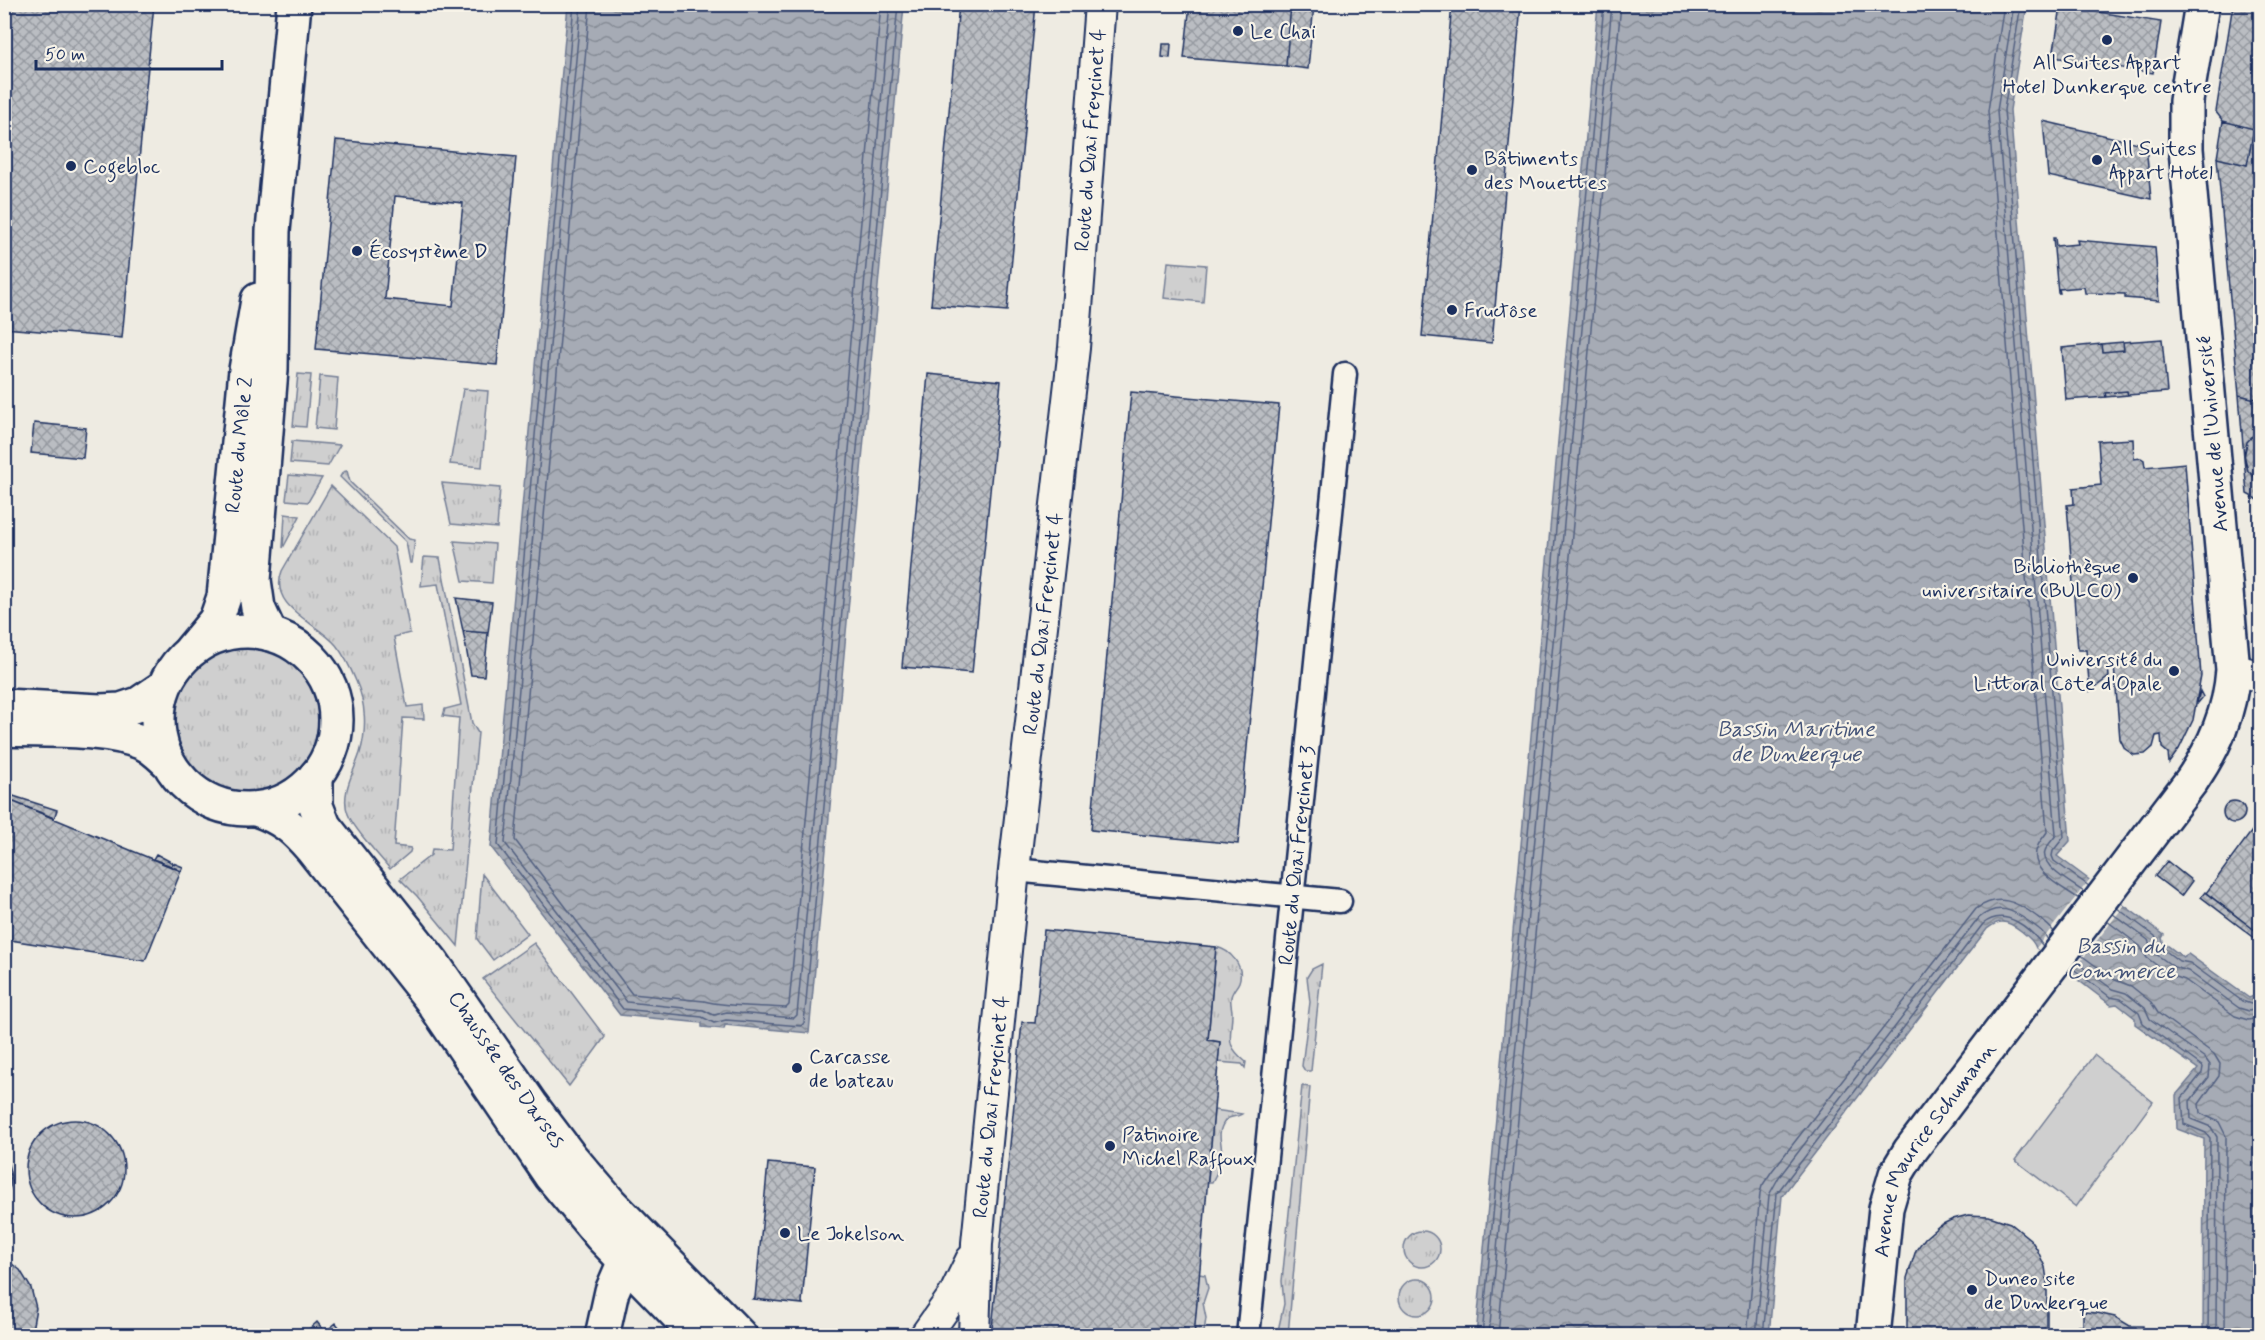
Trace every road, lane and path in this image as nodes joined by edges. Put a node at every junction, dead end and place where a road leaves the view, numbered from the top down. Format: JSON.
{"nodes":[{"id":1,"x":294,"y":4,"type":"edge"},
{"id":2,"x":1100,"y":4,"type":"edge"},
{"id":3,"x":2202,"y":4,"type":"edge"},
{"id":4,"x":273,"y":231,"type":"junction"},
{"id":5,"x":1345,"y":374,"type":"dead end"},
{"id":6,"x":270,"y":634,"type":"junction"},
{"id":7,"x":191,"y":650,"type":"junction"},
{"id":8,"x":2247,"y":673,"type":"edge"},
{"id":9,"x":164,"y":687,"type":"junction"},
{"id":10,"x":4,"y":706,"type":"edge"},
{"id":11,"x":4,"y":729,"type":"edge"},
{"id":12,"x":169,"y":764,"type":"junction"},
{"id":13,"x":316,"y":776,"type":"junction"},
{"id":14,"x":256,"y":809,"type":"junction"},
{"id":15,"x":2147,"y":842,"type":"joint"},
{"id":16,"x":1014,"y":870,"type":"junction"},
{"id":17,"x":1293,"y":897,"type":"junction"},
{"id":18,"x":1340,"y":901,"type":"dead end"},
{"id":19,"x":977,"y":1243,"type":"junction"},
{"id":20,"x":625,"y":1261,"type":"junction"},
{"id":21,"x":738,"y":1333,"type":"edge"},
{"id":22,"x":602,"y":1335,"type":"edge"},
{"id":23,"x":698,"y":1335,"type":"edge"},
{"id":24,"x":925,"y":1335,"type":"edge"},
{"id":25,"x":974,"y":1335,"type":"edge"},
{"id":26,"x":1248,"y":1335,"type":"edge"},
{"id":27,"x":1873,"y":1335,"type":"edge"}],
"edges":[{"from":1,"to":4,"type":"main road","name":"Route du Môle 2"},
{"from":2,"to":16,"type":"street","name":"Route du Quai Freycinet 4"},
{"from":3,"to":8,"type":"main road","name":"Avenue de l'Université"},
{"from":4,"to":6,"type":"main road","name":"Route du Môle 2"},
{"from":4,"to":7,"type":"main road","name":"Route du Môle 2"},
{"from":5,"to":17,"type":"street","name":"Route du Quai Freycinet 3"},
{"from":6,"to":7,"type":"main road"},
{"from":6,"to":13,"type":"main road"},
{"from":7,"to":9,"type":"main road"},
{"from":8,"to":15,"type":"main road","name":"Avenue de l'Université"},
{"from":9,"to":10,"type":"main road"},
{"from":9,"to":12,"type":"main road"},
{"from":11,"to":12,"type":"main road"},
{"from":12,"to":14,"type":"main road"},
{"from":13,"to":14,"type":"main road"},
{"from":13,"to":21,"type":"main road","name":"Chaussée des Darses"},
{"from":14,"to":20,"type":"main road","name":"Chaussée des Darses"},
{"from":15,"to":27,"type":"main road","name":"Avenue Maurice Schumann"},
{"from":16,"to":17,"type":"street"},
{"from":16,"to":19,"type":"street","name":"Route du Quai Freycinet 4"},
{"from":17,"to":18,"type":"street"},
{"from":17,"to":26,"type":"street","name":"Route du Quai Freycinet 3"},
{"from":19,"to":24,"type":"street","name":"Route du Quai Freycinet 4"},
{"from":19,"to":25,"type":"street","name":"Route du Quai Freycinet 4"},
{"from":20,"to":22,"type":"main road"},
{"from":20,"to":23,"type":"main road","name":"Chaussée des Darses"}]}
